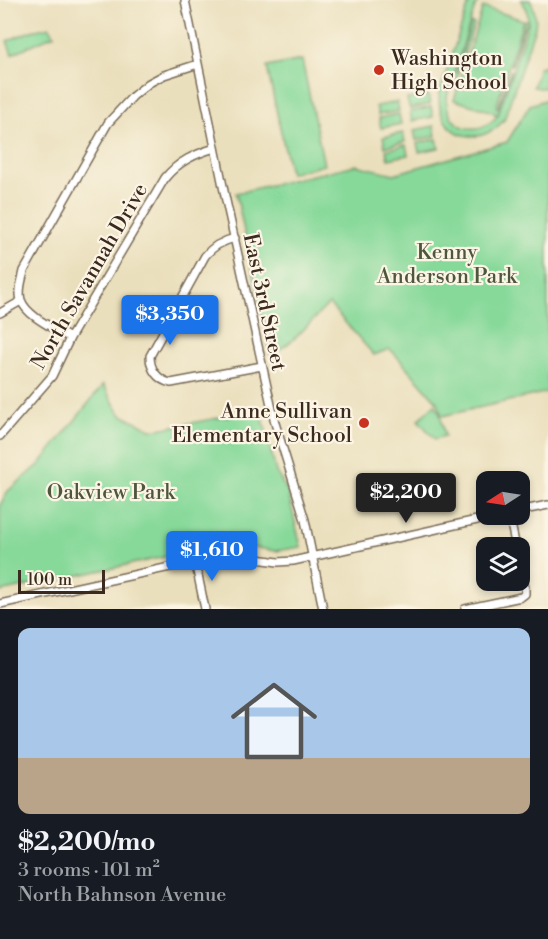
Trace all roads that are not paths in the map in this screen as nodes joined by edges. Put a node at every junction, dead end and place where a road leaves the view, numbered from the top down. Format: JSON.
{"nodes":[{"id":1,"x":184,"y":0,"type":"edge"},
{"id":2,"x":198,"y":64,"type":"junction"},
{"id":3,"x":215,"y":148,"type":"junction"},
{"id":4,"x":235,"y":238,"type":"junction"},
{"id":5,"x":21,"y":301,"type":"junction"},
{"id":6,"x":0,"y":313,"type":"edge"},
{"id":7,"x":70,"y":338,"type":"junction"},
{"id":8,"x":262,"y":366,"type":"junction"},
{"id":9,"x":0,"y":436,"type":"edge"},
{"id":10,"x":548,"y":505,"type":"edge"},
{"id":11,"x":530,"y":509,"type":"edge"},
{"id":12,"x":476,"y":520,"type":"edge"},
{"id":13,"x":313,"y":557,"type":"junction"},
{"id":14,"x":195,"y":561,"type":"junction"},
{"id":15,"x":525,"y":591,"type":"edge"},
{"id":16,"x":0,"y":604,"type":"edge"},
{"id":17,"x":205,"y":609,"type":"edge"},
{"id":18,"x":323,"y":609,"type":"edge"},
{"id":19,"x":465,"y":609,"type":"edge"}],
"edges":[{"from":1,"to":2,"type":"street","name":"East 3rd Street"},
{"from":2,"to":3,"type":"street","name":"East 3rd Street"},
{"from":2,"to":5,"type":"street"},
{"from":3,"to":4,"type":"street","name":"East 3rd Street"},
{"from":3,"to":7,"type":"street","name":"North Savannah Drive"},
{"from":4,"to":8,"type":"street","name":"East 3rd Street"},
{"from":4,"to":8,"type":"street"},
{"from":5,"to":6,"type":"street"},
{"from":5,"to":7,"type":"street"},
{"from":7,"to":9,"type":"street","name":"North Savannah Drive"},
{"from":8,"to":13,"type":"street","name":"East 3rd Street"},
{"from":10,"to":11,"type":"street"},
{"from":12,"to":13,"type":"street"},
{"from":13,"to":14,"type":"street"},
{"from":13,"to":18,"type":"street","name":"East 3rd Street"},
{"from":14,"to":16,"type":"street"},
{"from":14,"to":17,"type":"street"},
{"from":15,"to":19,"type":"street"}]}
